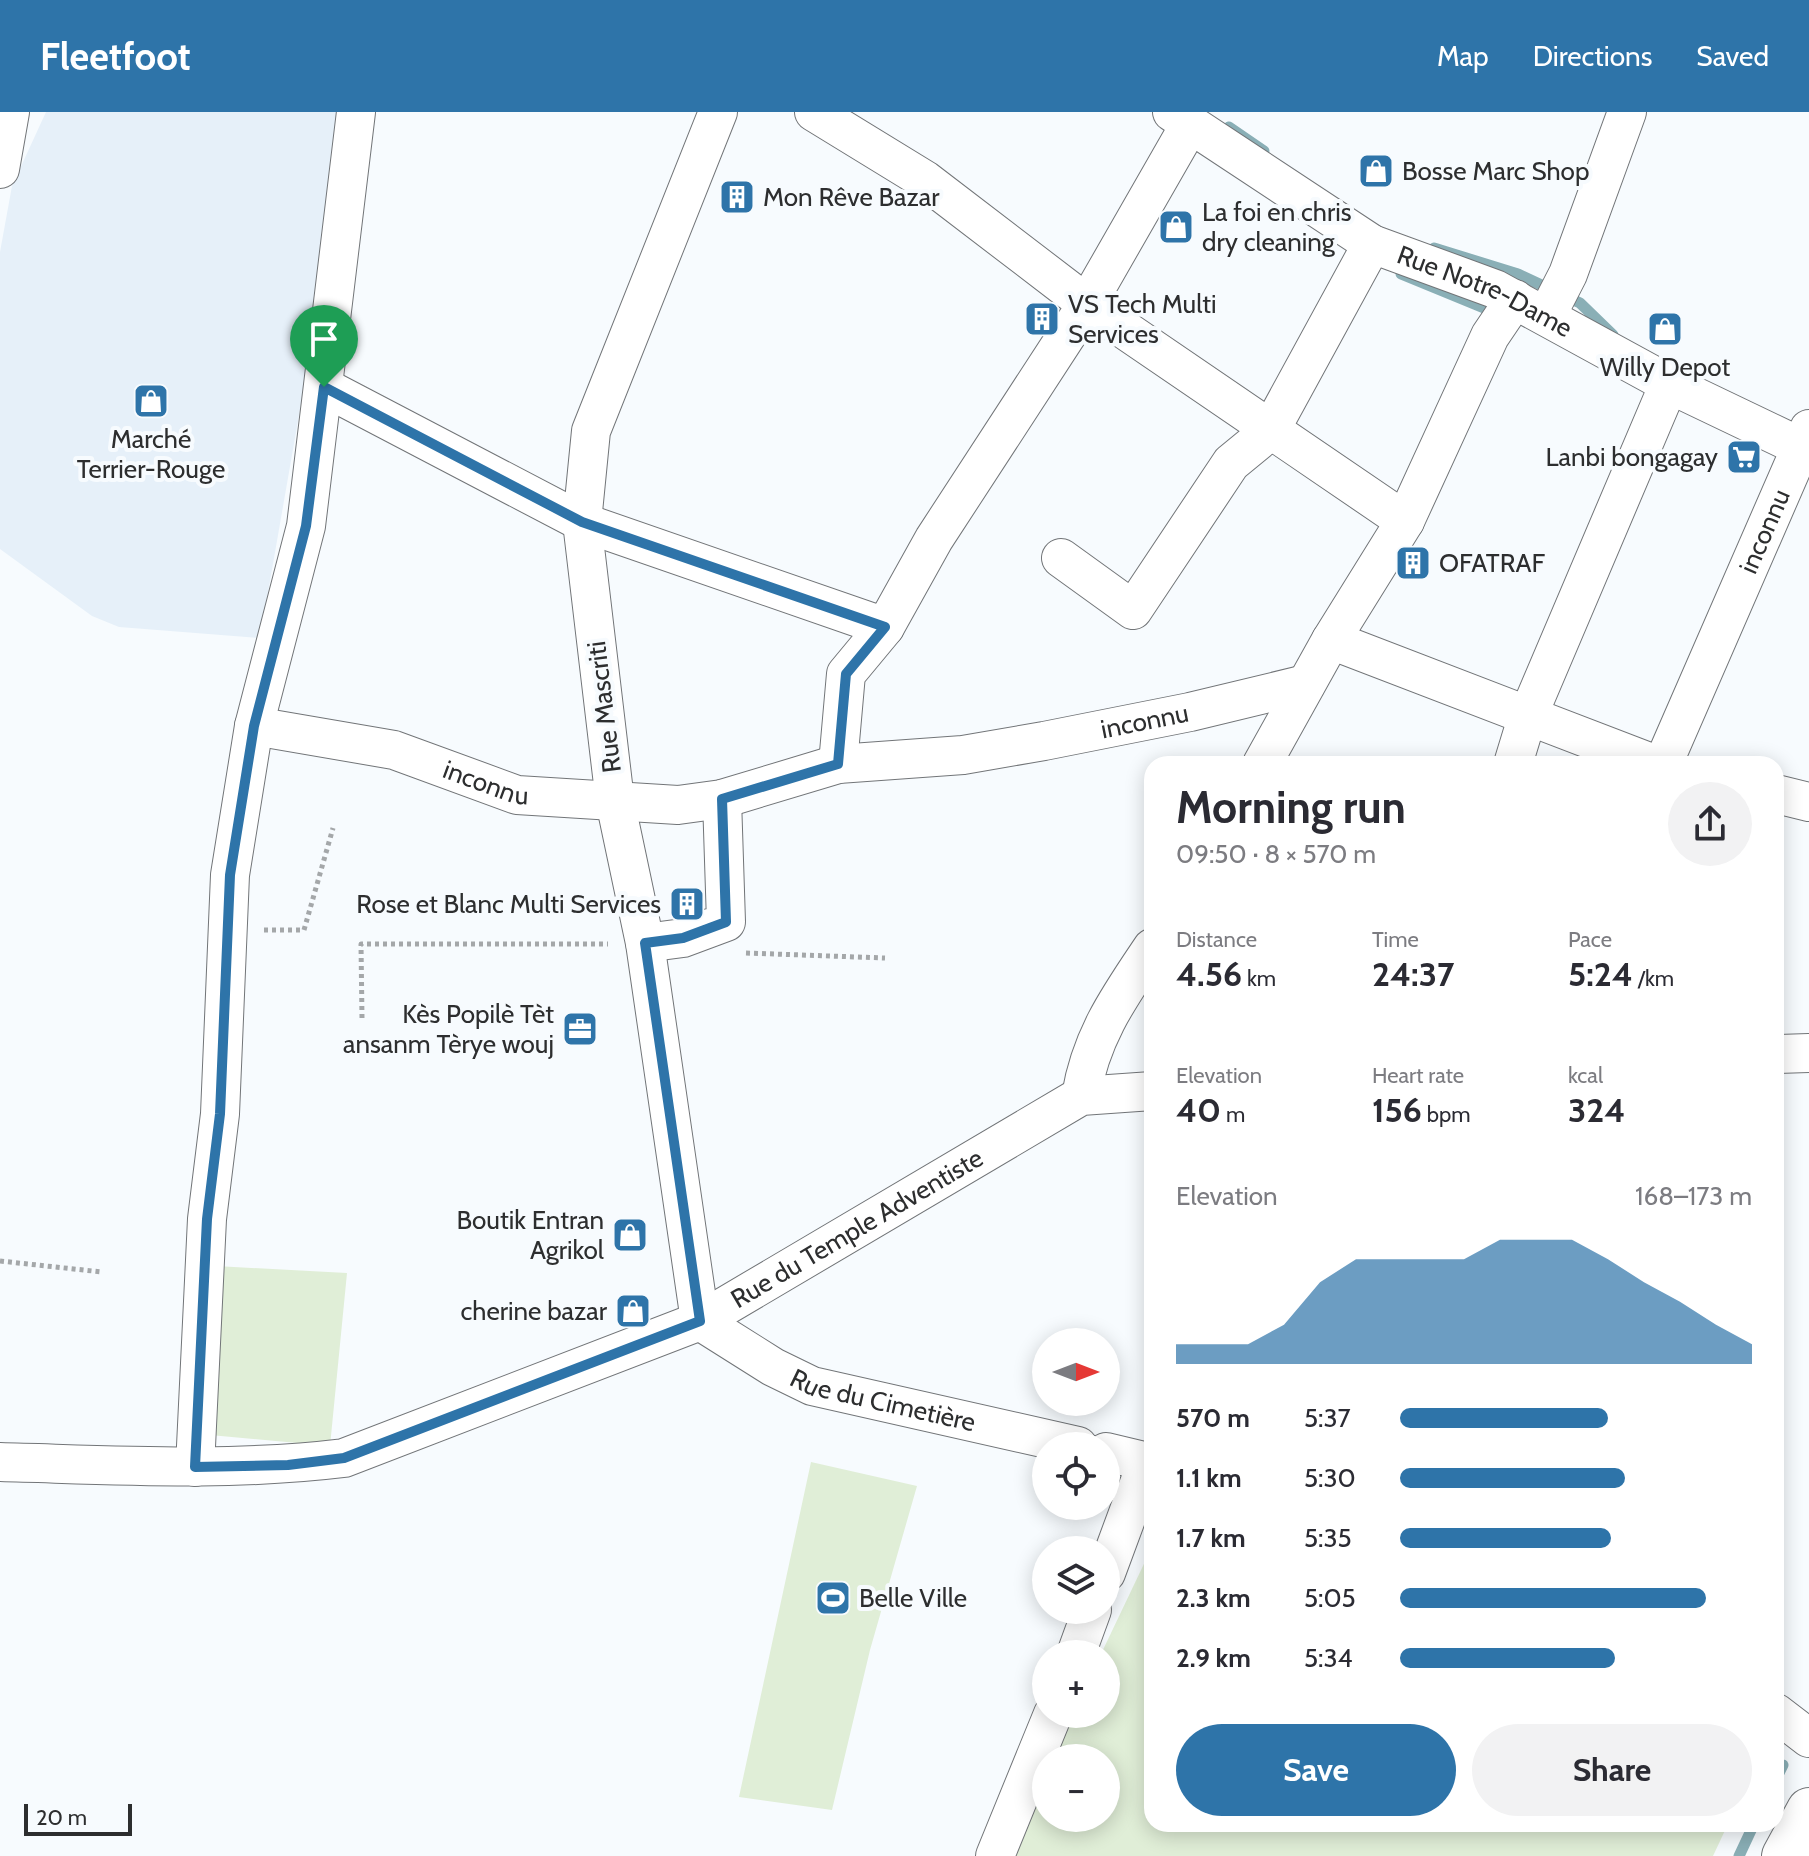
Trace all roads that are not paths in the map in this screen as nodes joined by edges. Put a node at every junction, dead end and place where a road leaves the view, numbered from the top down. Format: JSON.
{"nodes":[{"id":1,"x":10,"y":112,"type":"edge"},
{"id":2,"x":356,"y":112,"type":"edge"},
{"id":3,"x":718,"y":112,"type":"edge"},
{"id":4,"x":814,"y":112,"type":"edge"},
{"id":5,"x":1627,"y":112,"type":"edge"},
{"id":6,"x":1181,"y":119,"type":"edge"},
{"id":7,"x":0,"y":169,"type":"edge"},
{"id":8,"x":1372,"y":244,"type":"junction"},
{"id":9,"x":1087,"y":304,"type":"junction"},
{"id":10,"x":1530,"y":306,"type":"junction"},
{"id":11,"x":1669,"y":384,"type":"junction"},
{"id":12,"x":324,"y":387,"type":"junction"},
{"id":13,"x":1270,"y":431,"type":"junction"},
{"id":14,"x":1806,"y":442,"type":"edge"},
{"id":15,"x":1405,"y":521,"type":"junction"},
{"id":16,"x":582,"y":522,"type":"junction"},
{"id":17,"x":1061,"y":558,"type":"dead end"},
{"id":18,"x":885,"y":627,"type":"junction"},
{"id":19,"x":1331,"y":640,"type":"junction"},
{"id":20,"x":1306,"y":684,"type":"junction"},
{"id":21,"x":1527,"y":718,"type":"junction"},
{"id":22,"x":254,"y":726,"type":"junction"},
{"id":23,"x":1266,"y":756,"type":"edge"},
{"id":24,"x":1515,"y":756,"type":"edge"},
{"id":25,"x":1632,"y":756,"type":"edge"},
{"id":26,"x":1667,"y":756,"type":"edge"},
{"id":27,"x":838,"y":764,"type":"junction"},
{"id":28,"x":1784,"y":796,"type":"edge"},
{"id":29,"x":722,"y":799,"type":"junction"},
{"id":30,"x":615,"y":801,"type":"junction"},
{"id":31,"x":1809,"y":802,"type":"edge"},
{"id":32,"x":645,"y":943,"type":"junction"},
{"id":33,"x":1144,"y":960,"type":"edge"},
{"id":34,"x":1809,"y":1053,"type":"edge"},
{"id":35,"x":1784,"y":1054,"type":"edge"},
{"id":36,"x":1144,"y":1092,"type":"edge"},
{"id":37,"x":1081,"y":1096,"type":"junction"},
{"id":38,"x":700,"y":1321,"type":"junction"},
{"id":39,"x":1032,"y":1436,"type":"edge"},
{"id":40,"x":1120,"y":1455,"type":"edge"},
{"id":41,"x":1144,"y":1461,"type":"edge"},
{"id":42,"x":0,"y":1462,"type":"edge"},
{"id":43,"x":195,"y":1467,"type":"junction"},
{"id":44,"x":1144,"y":1477,"type":"edge"},
{"id":45,"x":1120,"y":1538,"type":"edge"},
{"id":46,"x":1784,"y":1719,"type":"edge"},
{"id":47,"x":1047,"y":1728,"type":"edge"},
{"id":48,"x":1809,"y":1738,"type":"edge"},
{"id":49,"x":1809,"y":1810,"type":"edge"},
{"id":50,"x":995,"y":1856,"type":"edge"},
{"id":51,"x":1784,"y":1856,"type":"edge"}],
"edges":[{"from":1,"to":7,"type":"street"},
{"from":2,"to":12,"type":"street"},
{"from":3,"to":16,"type":"street","name":"Rue Mascriti"},
{"from":4,"to":9,"type":"street"},
{"from":5,"to":10,"type":"street"},
{"from":6,"to":8,"type":"street","name":"Rue Notre-Dame"},
{"from":6,"to":9,"type":"street"},
{"from":8,"to":10,"type":"street","name":"Rue Notre-Dame"},
{"from":8,"to":13,"type":"street"},
{"from":9,"to":13,"type":"street"},
{"from":9,"to":18,"type":"street"},
{"from":10,"to":11,"type":"street","name":"Rue Notre-Dame"},
{"from":10,"to":15,"type":"street"},
{"from":11,"to":14,"type":"street","name":"Rue Notre-Dame"},
{"from":11,"to":21,"type":"street"},
{"from":12,"to":16,"type":"street"},
{"from":12,"to":22,"type":"street"},
{"from":13,"to":15,"type":"street"},
{"from":13,"to":17,"type":"street"},
{"from":14,"to":26,"type":"street","name":"inconnu"},
{"from":15,"to":19,"type":"street"},
{"from":16,"to":18,"type":"street"},
{"from":16,"to":30,"type":"street","name":"Rue Mascriti"},
{"from":18,"to":27,"type":"street"},
{"from":19,"to":20,"type":"street"},
{"from":19,"to":21,"type":"street"},
{"from":20,"to":23,"type":"street"},
{"from":20,"to":27,"type":"street","name":"inconnu"},
{"from":21,"to":24,"type":"street"},
{"from":21,"to":25,"type":"street"},
{"from":22,"to":30,"type":"street","name":"inconnu"},
{"from":22,"to":43,"type":"street"},
{"from":27,"to":29,"type":"street","name":"inconnu"},
{"from":28,"to":31,"type":"street"},
{"from":29,"to":30,"type":"street","name":"inconnu"},
{"from":29,"to":32,"type":"street"},
{"from":30,"to":32,"type":"street","name":"Rue Mascriti"},
{"from":32,"to":38,"type":"street","name":"Rue Mascriti"},
{"from":33,"to":37,"type":"street"},
{"from":34,"to":35,"type":"street"},
{"from":36,"to":37,"type":"street","name":"Rue du Temple Adventiste"},
{"from":37,"to":38,"type":"street","name":"Rue du Temple Adventiste"},
{"from":38,"to":39,"type":"street","name":"Rue du Cimetière"},
{"from":38,"to":43,"type":"street","name":"Rue du Temple Adventiste"},
{"from":40,"to":41,"type":"street"},
{"from":42,"to":43,"type":"street","name":"Rue du Temple Adventiste"},
{"from":44,"to":45,"type":"street"},
{"from":46,"to":48,"type":"street"},
{"from":47,"to":50,"type":"street"},
{"from":49,"to":51,"type":"main road"}]}
